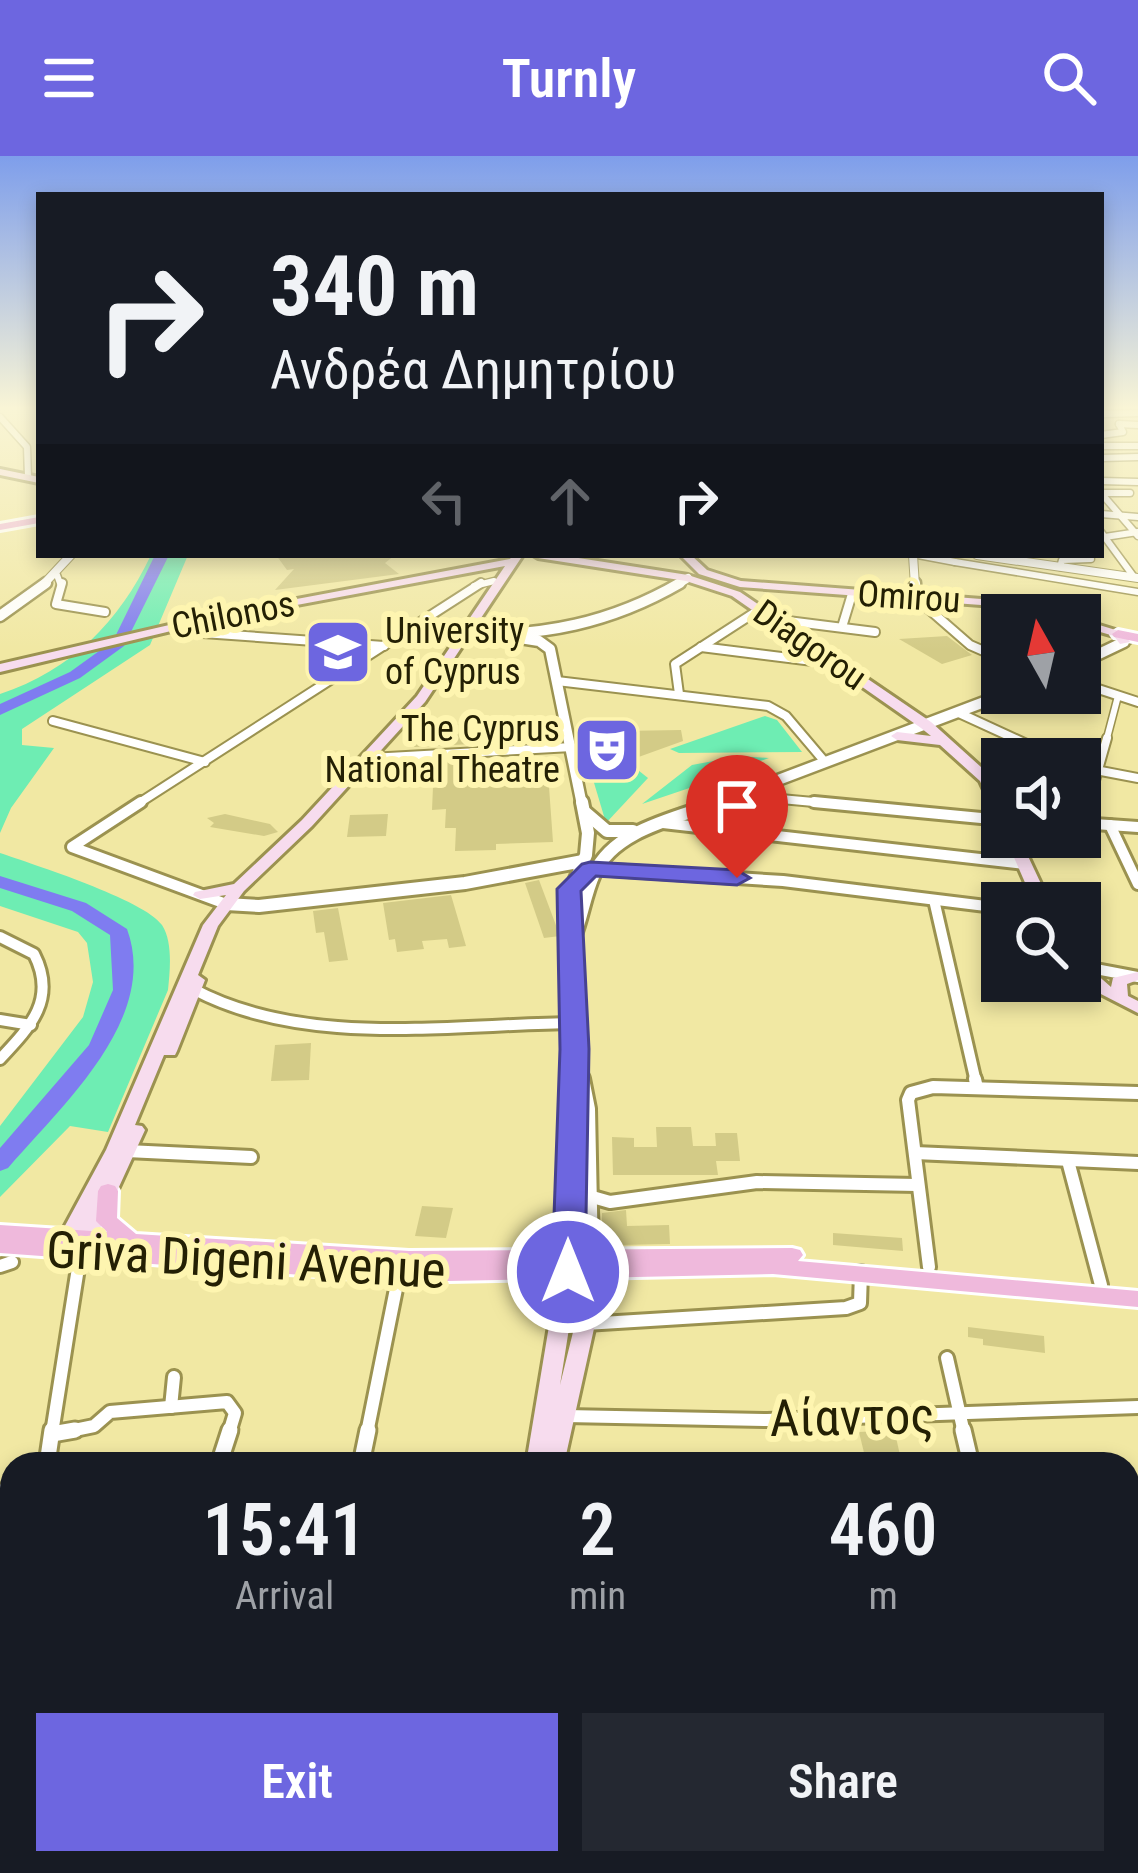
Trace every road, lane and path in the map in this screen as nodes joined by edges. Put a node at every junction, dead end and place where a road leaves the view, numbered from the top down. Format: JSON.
{"nodes":[{"id":1,"x":1104,"y":493,"type":"edge"},
{"id":2,"x":1130,"y":493,"type":"dead end"},
{"id":3,"x":1104,"y":497,"type":"edge"},
{"id":4,"x":1104,"y":514,"type":"edge"},
{"id":5,"x":1120,"y":516,"type":"junction"},
{"id":6,"x":1138,"y":517,"type":"edge"},
{"id":7,"x":36,"y":521,"type":"edge"},
{"id":8,"x":0,"y":527,"type":"edge"},
{"id":9,"x":1137,"y":533,"type":"edge"},
{"id":10,"x":1104,"y":536,"type":"edge"},
{"id":11,"x":1104,"y":538,"type":"edge"},
{"id":12,"x":69,"y":558,"type":"edge"},
{"id":13,"x":559,"y":558,"type":"edge"},
{"id":14,"x":910,"y":558,"type":"edge"},
{"id":15,"x":1000,"y":558,"type":"edge"},
{"id":16,"x":1080,"y":558,"type":"edge"},
{"id":17,"x":1090,"y":558,"type":"edge"},
{"id":18,"x":955,"y":562,"type":"joint"},
{"id":19,"x":689,"y":566,"type":"edge"},
{"id":20,"x":1060,"y":567,"type":"junction"},
{"id":21,"x":502,"y":568,"type":"edge"},
{"id":22,"x":1097,"y":572,"type":"junction"},
{"id":23,"x":57,"y":575,"type":"junction"},
{"id":24,"x":1136,"y":578,"type":"edge"},
{"id":25,"x":801,"y":590,"type":"junction"},
{"id":26,"x":1138,"y":592,"type":"edge"},
{"id":27,"x":852,"y":594,"type":"junction"},
{"id":28,"x":909,"y":597,"type":"junction"},
{"id":29,"x":981,"y":602,"type":"edge"},
{"id":30,"x":0,"y":606,"type":"edge"},
{"id":31,"x":14,"y":607,"type":"junction"},
{"id":32,"x":754,"y":609,"type":"junction"},
{"id":33,"x":105,"y":612,"type":"dead end"},
{"id":34,"x":0,"y":616,"type":"edge"},
{"id":35,"x":777,"y":618,"type":"junction"},
{"id":36,"x":184,"y":624,"type":"junction"},
{"id":37,"x":842,"y":628,"type":"junction"},
{"id":38,"x":1101,"y":630,"type":"edge"},
{"id":39,"x":561,"y":631,"type":"junction"},
{"id":40,"x":875,"y":632,"type":"dead end"},
{"id":41,"x":463,"y":634,"type":"junction"},
{"id":42,"x":520,"y":638,"type":"junction"},
{"id":43,"x":1130,"y":640,"type":"edge"},
{"id":44,"x":385,"y":646,"type":"junction"},
{"id":45,"x":701,"y":647,"type":"junction"},
{"id":46,"x":550,"y":650,"type":"junction"},
{"id":47,"x":981,"y":650,"type":"edge"},
{"id":48,"x":1101,"y":653,"type":"edge"},
{"id":49,"x":840,"y":664,"type":"junction"},
{"id":50,"x":0,"y":668,"type":"edge"},
{"id":51,"x":557,"y":681,"type":"junction"},
{"id":52,"x":1101,"y":690,"type":"edge"},
{"id":53,"x":679,"y":694,"type":"junction"},
{"id":54,"x":1118,"y":696,"type":"junction"},
{"id":55,"x":1138,"y":702,"type":"edge"},
{"id":56,"x":981,"y":703,"type":"edge"},
{"id":57,"x":959,"y":712,"type":"junction"},
{"id":58,"x":53,"y":722,"type":"dead end"},
{"id":59,"x":926,"y":725,"type":"junction"},
{"id":60,"x":897,"y":736,"type":"junction"},
{"id":61,"x":1014,"y":738,"type":"edge"},
{"id":62,"x":1107,"y":738,"type":"joint"},
{"id":63,"x":946,"y":743,"type":"junction"},
{"id":64,"x":572,"y":746,"type":"junction"},
{"id":65,"x":370,"y":758,"type":"junction"},
{"id":66,"x":1101,"y":760,"type":"edge"},
{"id":67,"x":206,"y":762,"type":"junction"},
{"id":68,"x":825,"y":762,"type":"junction"},
{"id":69,"x":981,"y":774,"type":"edge"},
{"id":70,"x":1101,"y":774,"type":"edge"},
{"id":71,"x":1138,"y":778,"type":"edge"},
{"id":72,"x":738,"y":795,"type":"junction"},
{"id":73,"x":586,"y":813,"type":"junction"},
{"id":74,"x":981,"y":815,"type":"edge"},
{"id":75,"x":662,"y":823,"type":"junction"},
{"id":76,"x":1101,"y":824,"type":"edge"},
{"id":77,"x":1110,"y":825,"type":"junction"},
{"id":78,"x":1138,"y":827,"type":"edge"},
{"id":79,"x":639,"y":831,"type":"junction"},
{"id":80,"x":1021,"y":858,"type":"edge"},
{"id":81,"x":588,"y":862,"type":"junction"},
{"id":82,"x":1024,"y":864,"type":"junction"},
{"id":83,"x":549,"y":870,"type":"junction"},
{"id":84,"x":1032,"y":882,"type":"edge"},
{"id":85,"x":1138,"y":884,"type":"edge"},
{"id":86,"x":570,"y":886,"type":"junction"},
{"id":87,"x":399,"y":889,"type":"junction"},
{"id":88,"x":200,"y":895,"type":"joint"},
{"id":89,"x":234,"y":899,"type":"junction"},
{"id":90,"x":934,"y":900,"type":"junction"},
{"id":91,"x":981,"y":906,"type":"edge"},
{"id":92,"x":0,"y":937,"type":"edge"},
{"id":93,"x":574,"y":937,"type":"junction"},
{"id":94,"x":1101,"y":970,"type":"edge"},
{"id":95,"x":1136,"y":976,"type":"edge"},
{"id":96,"x":1101,"y":984,"type":"edge"},
{"id":97,"x":193,"y":988,"type":"junction"},
{"id":98,"x":1120,"y":999,"type":"junction"},
{"id":99,"x":216,"y":1003,"type":"junction"},
{"id":100,"x":1138,"y":1007,"type":"edge"},
{"id":101,"x":186,"y":1009,"type":"junction"},
{"id":102,"x":0,"y":1020,"type":"edge"},
{"id":103,"x":574,"y":1023,"type":"junction"},
{"id":104,"x":31,"y":1025,"type":"junction"},
{"id":105,"x":574,"y":1049,"type":"junction"},
{"id":106,"x":0,"y":1059,"type":"edge"},
{"id":107,"x":977,"y":1088,"type":"junction"},
{"id":108,"x":1138,"y":1093,"type":"edge"},
{"id":109,"x":128,"y":1151,"type":"junction"},
{"id":110,"x":915,"y":1153,"type":"junction"},
{"id":111,"x":251,"y":1157,"type":"dead end"},
{"id":112,"x":1068,"y":1161,"type":"junction"},
{"id":113,"x":1138,"y":1163,"type":"edge"},
{"id":114,"x":917,"y":1185,"type":"junction"},
{"id":115,"x":108,"y":1191,"type":"junction"},
{"id":116,"x":589,"y":1196,"type":"junction"},
{"id":117,"x":0,"y":1232,"type":"edge"},
{"id":118,"x":139,"y":1238,"type":"junction"},
{"id":119,"x":75,"y":1241,"type":"junction"},
{"id":120,"x":4,"y":1258,"type":"edge"},
{"id":121,"x":579,"y":1265,"type":"junction"},
{"id":122,"x":929,"y":1267,"type":"junction"},
{"id":123,"x":861,"y":1271,"type":"junction"},
{"id":124,"x":399,"y":1274,"type":"junction"},
{"id":125,"x":1101,"y":1285,"type":"junction"},
{"id":126,"x":1138,"y":1286,"type":"edge"},
{"id":127,"x":1138,"y":1299,"type":"edge"},
{"id":128,"x":585,"y":1324,"type":"junction"},
{"id":129,"x":947,"y":1358,"type":"dead end"},
{"id":130,"x":174,"y":1377,"type":"dead end"},
{"id":131,"x":171,"y":1407,"type":"junction"},
{"id":132,"x":1138,"y":1407,"type":"edge"},
{"id":133,"x":960,"y":1415,"type":"junction"},
{"id":134,"x":565,"y":1416,"type":"junction"},
{"id":135,"x":52,"y":1434,"type":"junction"},
{"id":136,"x":49,"y":1452,"type":"edge"},
{"id":137,"x":223,"y":1452,"type":"edge"},
{"id":138,"x":363,"y":1452,"type":"edge"},
{"id":139,"x":540,"y":1452,"type":"edge"},
{"id":140,"x":557,"y":1452,"type":"edge"},
{"id":141,"x":968,"y":1452,"type":"edge"}],
"edges":[{"from":1,"to":2,"type":"street"},
{"from":3,"to":5,"type":"street"},
{"from":4,"to":5,"type":"street"},
{"from":5,"to":6,"type":"street"},
{"from":5,"to":9,"type":"street"},
{"from":7,"to":8,"type":"main road"},
{"from":9,"to":10,"type":"street"},
{"from":11,"to":24,"type":"street"},
{"from":12,"to":23,"type":"street"},
{"from":13,"to":19,"type":"main road"},
{"from":14,"to":18,"type":"street"},
{"from":14,"to":28,"type":"street"},
{"from":15,"to":20,"type":"street"},
{"from":16,"to":20,"type":"street"},
{"from":17,"to":22,"type":"street"},
{"from":18,"to":26,"type":"street"},
{"from":19,"to":25,"type":"main road","name":"Omirou"},
{"from":19,"to":32,"type":"main road","name":"Diagorou"},
{"from":19,"to":39,"type":"street"},
{"from":20,"to":22,"type":"street"},
{"from":21,"to":36,"type":"main road","name":"Chilonos"},
{"from":21,"to":41,"type":"main road"},
{"from":21,"to":44,"type":"street"},
{"from":22,"to":24,"type":"street"},
{"from":23,"to":31,"type":"street"},
{"from":23,"to":33,"type":"street"},
{"from":25,"to":27,"type":"main road","name":"Omirou"},
{"from":25,"to":32,"type":"main road"},
{"from":27,"to":28,"type":"main road","name":"Omirou"},
{"from":27,"to":37,"type":"street"},
{"from":28,"to":29,"type":"main road","name":"Omirou"},
{"from":28,"to":47,"type":"street"},
{"from":30,"to":31,"type":"street"},
{"from":31,"to":34,"type":"street"},
{"from":32,"to":35,"type":"main road","name":"Diagorou"},
{"from":32,"to":45,"type":"street"},
{"from":35,"to":37,"type":"street"},
{"from":35,"to":49,"type":"main road","name":"Diagorou"},
{"from":36,"to":44,"type":"street"},
{"from":36,"to":50,"type":"main road","name":"Chilonos"},
{"from":37,"to":40,"type":"street"},
{"from":38,"to":43,"type":"main road"},
{"from":39,"to":42,"type":"street"},
{"from":39,"to":46,"type":"street"},
{"from":41,"to":42,"type":"street"},
{"from":41,"to":65,"type":"main road"},
{"from":42,"to":46,"type":"street"},
{"from":43,"to":48,"type":"street"},
{"from":44,"to":67,"type":"street"},
{"from":45,"to":49,"type":"street"},
{"from":45,"to":53,"type":"street"},
{"from":46,"to":51,"type":"street"},
{"from":49,"to":59,"type":"main road","name":"Diagorou"},
{"from":51,"to":53,"type":"street"},
{"from":51,"to":64,"type":"street"},
{"from":52,"to":54,"type":"street"},
{"from":53,"to":68,"type":"street"},
{"from":54,"to":55,"type":"street"},
{"from":54,"to":62,"type":"street"},
{"from":56,"to":57,"type":"street"},
{"from":57,"to":59,"type":"street"},
{"from":57,"to":61,"type":"street"},
{"from":58,"to":67,"type":"street"},
{"from":59,"to":60,"type":"street"},
{"from":59,"to":63,"type":"main road","name":"Diagorou"},
{"from":60,"to":63,"type":"main road"},
{"from":60,"to":68,"type":"street"},
{"from":62,"to":66,"type":"street"},
{"from":63,"to":69,"type":"main road","name":"Diagorou"},
{"from":64,"to":65,"type":"street"},
{"from":64,"to":73,"type":"street"},
{"from":65,"to":89,"type":"main road"},
{"from":67,"to":88,"type":"street"},
{"from":68,"to":72,"type":"street"},
{"from":70,"to":71,"type":"street"},
{"from":72,"to":74,"type":"street"},
{"from":72,"to":75,"type":"street"},
{"from":73,"to":79,"type":"street"},
{"from":73,"to":81,"type":"street"},
{"from":75,"to":79,"type":"street"},
{"from":75,"to":82,"type":"street"},
{"from":76,"to":77,"type":"street"},
{"from":77,"to":78,"type":"street"},
{"from":77,"to":85,"type":"street"},
{"from":79,"to":81,"type":"street"},
{"from":79,"to":81,"type":"street"},
{"from":80,"to":82,"type":"main road"},
{"from":81,"to":83,"type":"street"},
{"from":81,"to":86,"type":"street"},
{"from":81,"to":87,"type":"street"},
{"from":81,"to":90,"type":"street"},
{"from":81,"to":93,"type":"street"},
{"from":82,"to":84,"type":"main road"},
{"from":83,"to":86,"type":"street"},
{"from":83,"to":87,"type":"street"},
{"from":86,"to":93,"type":"street"},
{"from":87,"to":89,"type":"street"},
{"from":88,"to":89,"type":"main road"},
{"from":89,"to":97,"type":"main road"},
{"from":89,"to":119,"type":"main road"},
{"from":90,"to":91,"type":"street"},
{"from":90,"to":107,"type":"street"},
{"from":92,"to":104,"type":"street"},
{"from":93,"to":103,"type":"street"},
{"from":94,"to":95,"type":"street"},
{"from":95,"to":98,"type":"main road"},
{"from":96,"to":98,"type":"main road"},
{"from":97,"to":99,"type":"street"},
{"from":97,"to":101,"type":"main road"},
{"from":98,"to":100,"type":"main road"},
{"from":99,"to":101,"type":"street"},
{"from":99,"to":103,"type":"street"},
{"from":101,"to":109,"type":"main road"},
{"from":102,"to":104,"type":"street"},
{"from":103,"to":105,"type":"street"},
{"from":104,"to":106,"type":"street"},
{"from":105,"to":116,"type":"street"},
{"from":105,"to":121,"type":"street"},
{"from":107,"to":108,"type":"street"},
{"from":107,"to":110,"type":"street"},
{"from":109,"to":111,"type":"street"},
{"from":109,"to":115,"type":"main road"},
{"from":110,"to":112,"type":"street"},
{"from":110,"to":114,"type":"street"},
{"from":112,"to":113,"type":"street"},
{"from":112,"to":125,"type":"street"},
{"from":114,"to":116,"type":"street"},
{"from":114,"to":122,"type":"street"},
{"from":115,"to":118,"type":"main road"},
{"from":115,"to":119,"type":"main road"},
{"from":116,"to":121,"type":"street"},
{"from":117,"to":119,"type":"main road","name":"Griva Digeni Avenue"},
{"from":118,"to":119,"type":"main road","name":"Griva Digeni Avenue"},
{"from":118,"to":121,"type":"main road","name":"Griva Digeni Avenue"},
{"from":119,"to":120,"type":"main road","name":"Griva Digeni Avenue"},
{"from":119,"to":124,"type":"main road","name":"Griva Digeni Avenue"},
{"from":119,"to":135,"type":"street"},
{"from":121,"to":122,"type":"main road","name":"Griva Digeni Avenue"},
{"from":121,"to":123,"type":"main road","name":"Griva Digeni Avenue"},
{"from":121,"to":124,"type":"main road","name":"Griva Digeni Avenue"},
{"from":121,"to":128,"type":"main road"},
{"from":121,"to":139,"type":"main road"},
{"from":122,"to":125,"type":"main road","name":"Griva Digeni Avenue"},
{"from":123,"to":127,"type":"main road","name":"Griva Digeni Avenue"},
{"from":123,"to":128,"type":"street"},
{"from":124,"to":138,"type":"street"},
{"from":125,"to":126,"type":"main road","name":"Griva Digeni Avenue"},
{"from":128,"to":134,"type":"main road"},
{"from":129,"to":133,"type":"street"},
{"from":130,"to":131,"type":"street"},
{"from":131,"to":135,"type":"street"},
{"from":131,"to":137,"type":"street"},
{"from":132,"to":133,"type":"street","name":"Αίαντος"},
{"from":133,"to":134,"type":"street","name":"Αίαντος"},
{"from":133,"to":141,"type":"street"},
{"from":134,"to":140,"type":"main road"},
{"from":135,"to":136,"type":"street"}]}
